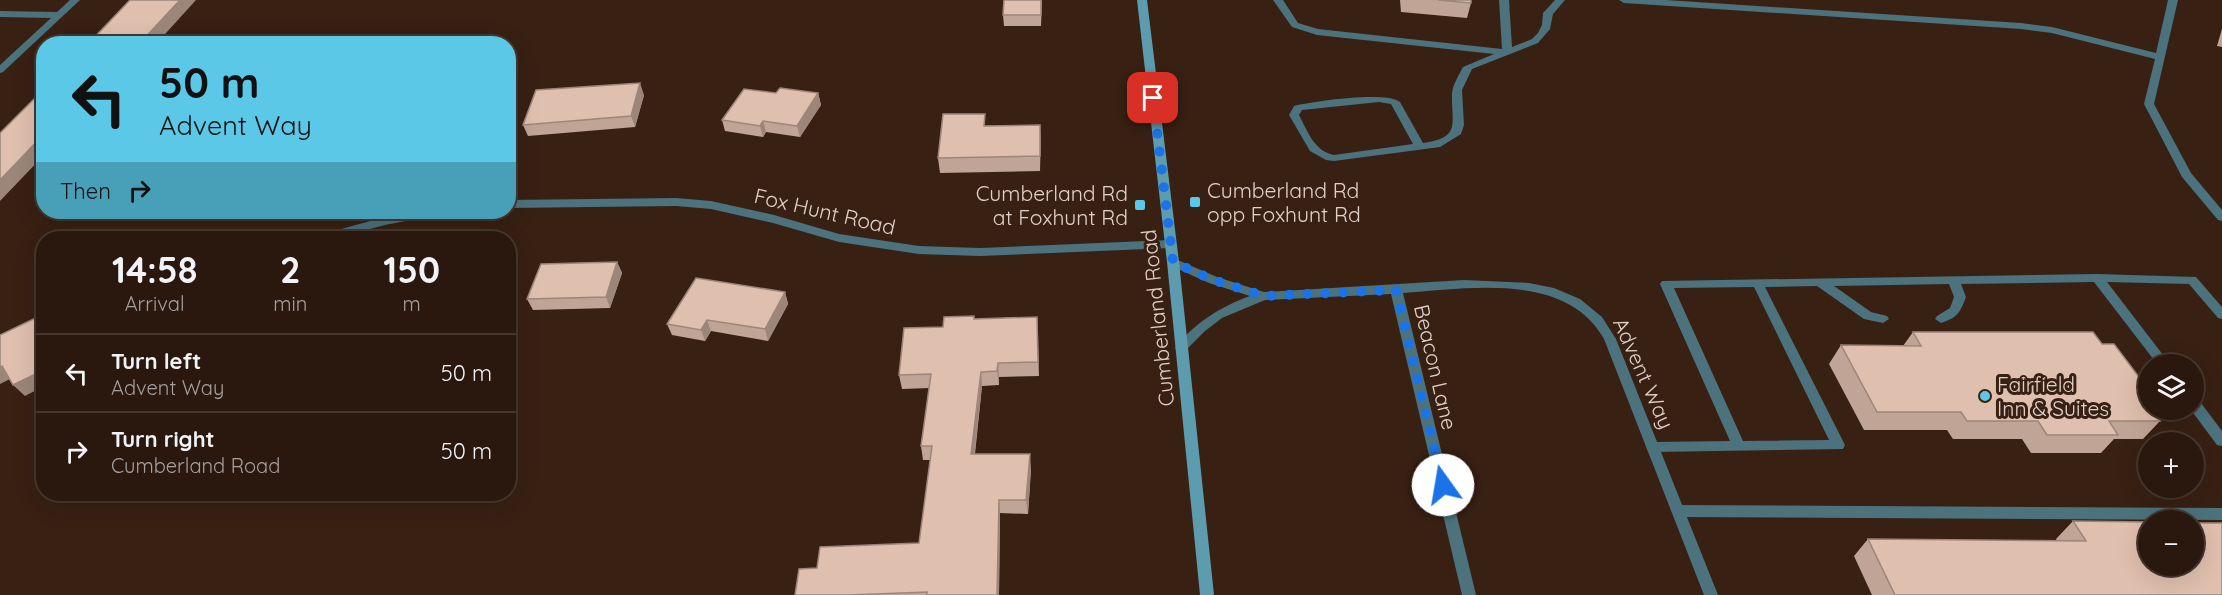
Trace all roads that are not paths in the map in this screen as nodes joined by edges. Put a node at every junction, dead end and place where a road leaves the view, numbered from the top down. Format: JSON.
{"nodes":[{"id":1,"x":75,"y":0,"type":"edge"},
{"id":2,"x":1142,"y":0,"type":"edge"},
{"id":3,"x":1278,"y":0,"type":"edge"},
{"id":4,"x":1504,"y":0,"type":"edge"},
{"id":5,"x":1560,"y":0,"type":"edge"},
{"id":6,"x":1624,"y":0,"type":"edge"},
{"id":7,"x":2173,"y":0,"type":"edge"},
{"id":8,"x":0,"y":14,"type":"edge"},
{"id":9,"x":58,"y":15,"type":"junction"},
{"id":10,"x":1507,"y":52,"type":"junction"},
{"id":11,"x":2160,"y":57,"type":"junction"},
{"id":12,"x":0,"y":70,"type":"edge"},
{"id":13,"x":1420,"y":147,"type":"junction"},
{"id":14,"x":516,"y":204,"type":"edge"},
{"id":15,"x":2222,"y":217,"type":"edge"},
{"id":16,"x":395,"y":219,"type":"edge"},
{"id":17,"x":348,"y":231,"type":"edge"},
{"id":18,"x":1170,"y":244,"type":"junction"},
{"id":19,"x":1173,"y":262,"type":"junction"},
{"id":20,"x":2097,"y":279,"type":"junction"},
{"id":21,"x":1953,"y":280,"type":"junction"},
{"id":22,"x":1821,"y":283,"type":"junction"},
{"id":23,"x":1758,"y":284,"type":"junction"},
{"id":24,"x":1396,"y":290,"type":"junction"},
{"id":25,"x":1264,"y":296,"type":"junction"},
{"id":26,"x":2222,"y":315,"type":"edge"},
{"id":27,"x":1883,"y":319,"type":"dead end"},
{"id":28,"x":1941,"y":319,"type":"dead end"},
{"id":29,"x":1181,"y":348,"type":"junction"},
{"id":30,"x":2156,"y":354,"type":"edge"},
{"id":31,"x":2204,"y":417,"type":"edge"},
{"id":32,"x":2222,"y":441,"type":"edge"},
{"id":33,"x":1739,"y":446,"type":"junction"},
{"id":34,"x":1653,"y":447,"type":"junction"},
{"id":35,"x":1679,"y":512,"type":"junction"},
{"id":36,"x":2222,"y":514,"type":"edge"},
{"id":37,"x":1207,"y":595,"type":"edge"},
{"id":38,"x":1469,"y":595,"type":"edge"},
{"id":39,"x":1711,"y":595,"type":"edge"}],
"edges":[{"from":1,"to":9,"type":"street"},
{"from":2,"to":18,"type":"main road","name":"Cumberland Road"},
{"from":3,"to":10,"type":"street"},
{"from":4,"to":10,"type":"street"},
{"from":5,"to":10,"type":"street"},
{"from":6,"to":11,"type":"street"},
{"from":7,"to":11,"type":"street"},
{"from":8,"to":9,"type":"street"},
{"from":9,"to":12,"type":"street"},
{"from":10,"to":13,"type":"street"},
{"from":11,"to":15,"type":"street"},
{"from":13,"to":13,"type":"street"},
{"from":14,"to":18,"type":"street","name":"Fox Hunt Road"},
{"from":16,"to":17,"type":"street"},
{"from":18,"to":19,"type":"main road","name":"Cumberland Road"},
{"from":19,"to":25,"type":"street","name":"Advent Way"},
{"from":19,"to":29,"type":"main road","name":"Cumberland Road"},
{"from":20,"to":21,"type":"street"},
{"from":20,"to":26,"type":"street"},
{"from":20,"to":30,"type":"street"},
{"from":21,"to":22,"type":"street"},
{"from":21,"to":28,"type":"street"},
{"from":22,"to":23,"type":"street"},
{"from":22,"to":27,"type":"street"},
{"from":23,"to":33,"type":"street"},
{"from":23,"to":33,"type":"street"},
{"from":24,"to":25,"type":"street","name":"Advent Way"},
{"from":24,"to":34,"type":"street","name":"Advent Way"},
{"from":24,"to":38,"type":"street","name":"Beacon Lane"},
{"from":25,"to":29,"type":"street","name":"Advent Way"},
{"from":29,"to":37,"type":"main road","name":"Cumberland Road"},
{"from":31,"to":32,"type":"street"},
{"from":33,"to":34,"type":"street"},
{"from":34,"to":35,"type":"street","name":"Advent Way"},
{"from":35,"to":36,"type":"street"},
{"from":35,"to":39,"type":"street","name":"Advent Way"}]}
